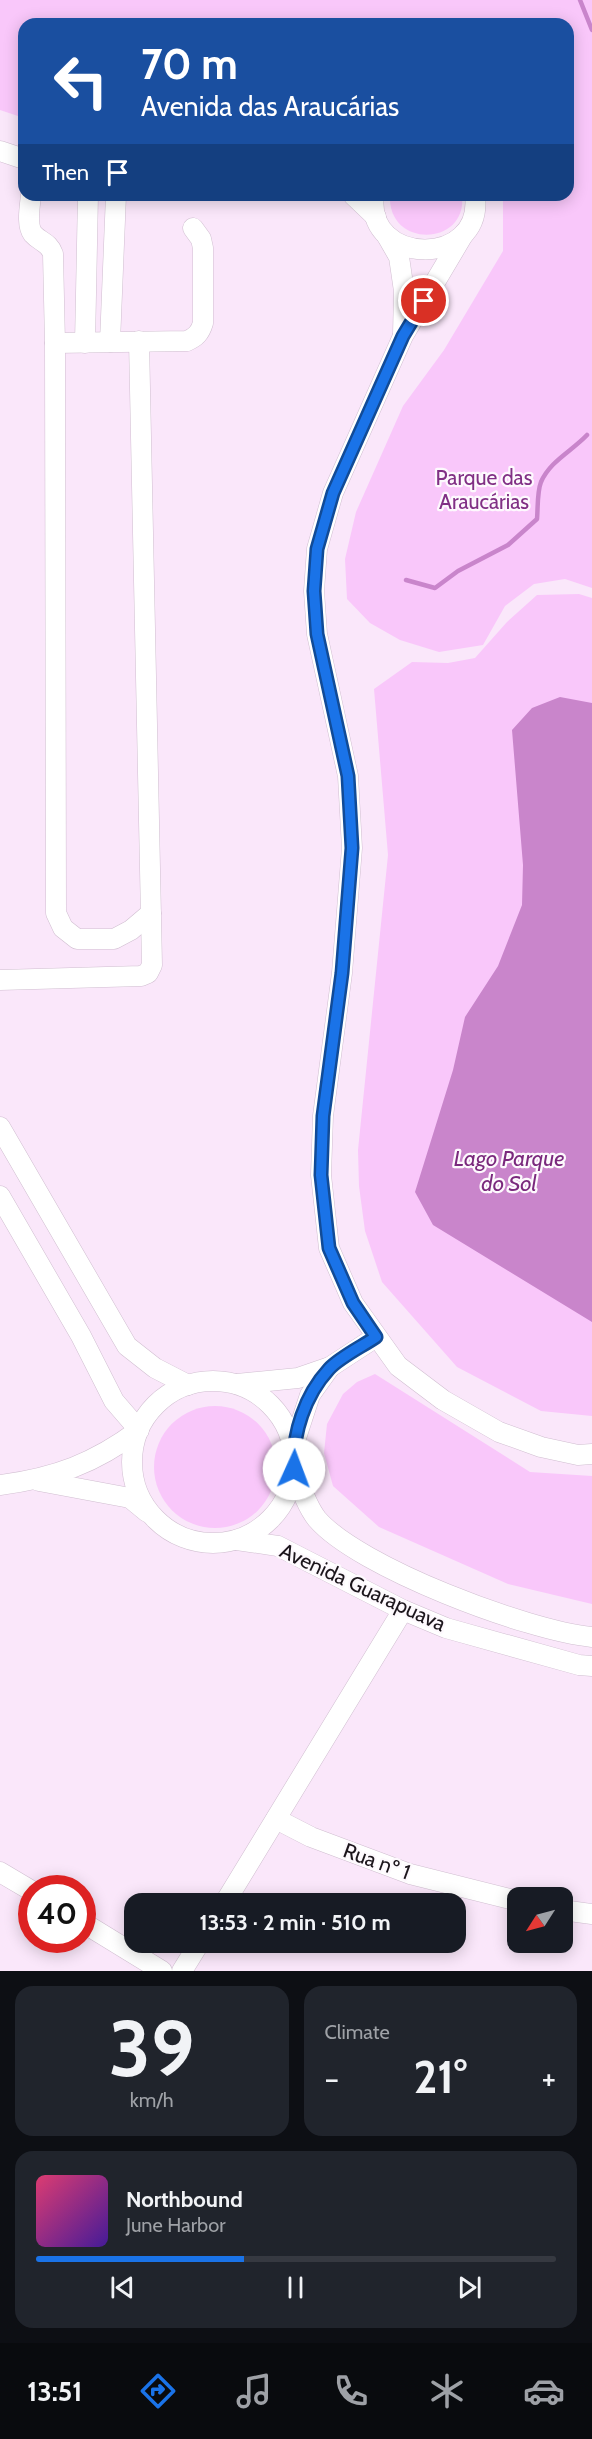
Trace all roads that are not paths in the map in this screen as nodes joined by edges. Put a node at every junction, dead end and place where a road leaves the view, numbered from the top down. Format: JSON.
{"nodes":[{"id":1,"x":0,"y":151,"type":"edge"},
{"id":2,"x":18,"y":157,"type":"edge"},
{"id":3,"x":31,"y":201,"type":"edge"},
{"id":4,"x":88,"y":201,"type":"edge"},
{"id":5,"x":116,"y":201,"type":"edge"},
{"id":6,"x":359,"y":201,"type":"edge"},
{"id":7,"x":375,"y":201,"type":"edge"},
{"id":8,"x":476,"y":201,"type":"edge"},
{"id":9,"x":380,"y":224,"type":"junction"},
{"id":10,"x":193,"y":228,"type":"dead end"},
{"id":11,"x":463,"y":235,"type":"junction"},
{"id":12,"x":113,"y":236,"type":"junction"},
{"id":13,"x":87,"y":237,"type":"junction"},
{"id":14,"x":403,"y":336,"type":"junction"},
{"id":15,"x":110,"y":342,"type":"junction"},
{"id":16,"x":139,"y":342,"type":"junction"},
{"id":17,"x":55,"y":343,"type":"junction"},
{"id":18,"x":85,"y":343,"type":"junction"},
{"id":19,"x":151,"y":913,"type":"junction"},
{"id":20,"x":0,"y":980,"type":"edge"},
{"id":21,"x":0,"y":1127,"type":"edge"},
{"id":22,"x":0,"y":1196,"type":"edge"},
{"id":23,"x":376,"y":1337,"type":"junction"},
{"id":24,"x":330,"y":1367,"type":"junction"},
{"id":25,"x":234,"y":1384,"type":"junction"},
{"id":26,"x":188,"y":1385,"type":"junction"},
{"id":27,"x":139,"y":1430,"type":"junction"},
{"id":28,"x":293,"y":1447,"type":"junction"},
{"id":29,"x":592,"y":1454,"type":"edge"},
{"id":30,"x":294,"y":1469,"type":"junction"},
{"id":31,"x":36,"y":1480,"type":"junction"},
{"id":32,"x":0,"y":1485,"type":"edge"},
{"id":33,"x":153,"y":1516,"type":"junction"},
{"id":34,"x":237,"y":1540,"type":"junction"},
{"id":35,"x":403,"y":1610,"type":"junction"},
{"id":36,"x":592,"y":1637,"type":"edge"},
{"id":37,"x":592,"y":1666,"type":"edge"},
{"id":38,"x":276,"y":1820,"type":"junction"},
{"id":39,"x":0,"y":1872,"type":"edge"},
{"id":40,"x":18,"y":1883,"type":"edge"},
{"id":41,"x":231,"y":1893,"type":"edge"},
{"id":42,"x":507,"y":1898,"type":"edge"},
{"id":43,"x":573,"y":1911,"type":"edge"},
{"id":44,"x":592,"y":1914,"type":"edge"},
{"id":45,"x":96,"y":1931,"type":"edge"},
{"id":46,"x":193,"y":1953,"type":"edge"},
{"id":47,"x":162,"y":1971,"type":"edge"},
{"id":48,"x":182,"y":1971,"type":"edge"}],
"edges":[{"from":1,"to":2,"type":"street"},
{"from":3,"to":17,"type":"street"},
{"from":4,"to":13,"type":"street"},
{"from":5,"to":12,"type":"street"},
{"from":6,"to":9,"type":"street"},
{"from":7,"to":9,"type":"street"},
{"from":8,"to":11,"type":"street"},
{"from":9,"to":11,"type":"street"},
{"from":9,"to":14,"type":"street"},
{"from":10,"to":16,"type":"street"},
{"from":11,"to":14,"type":"street"},
{"from":12,"to":13,"type":"street"},
{"from":12,"to":15,"type":"street"},
{"from":13,"to":18,"type":"street"},
{"from":14,"to":23,"type":"street"},
{"from":15,"to":16,"type":"street"},
{"from":15,"to":18,"type":"street"},
{"from":16,"to":19,"type":"street"},
{"from":17,"to":18,"type":"street"},
{"from":17,"to":19,"type":"street"},
{"from":19,"to":20,"type":"street"},
{"from":21,"to":26,"type":"street"},
{"from":22,"to":27,"type":"street"},
{"from":23,"to":24,"type":"street"},
{"from":23,"to":29,"type":"street"},
{"from":24,"to":25,"type":"street"},
{"from":24,"to":28,"type":"street"},
{"from":25,"to":26,"type":"street"},
{"from":25,"to":28,"type":"street"},
{"from":26,"to":27,"type":"street"},
{"from":27,"to":31,"type":"street"},
{"from":27,"to":33,"type":"street"},
{"from":28,"to":30,"type":"street"},
{"from":30,"to":34,"type":"street"},
{"from":30,"to":36,"type":"street","name":"Avenida Guarapuava"},
{"from":31,"to":32,"type":"street"},
{"from":31,"to":33,"type":"street"},
{"from":33,"to":34,"type":"street"},
{"from":34,"to":35,"type":"street","name":"Avenida Guarapuava"},
{"from":35,"to":37,"type":"street","name":"Avenida Guarapuava"},
{"from":35,"to":38,"type":"street"},
{"from":38,"to":41,"type":"street"},
{"from":38,"to":42,"type":"street","name":"Rua nº 1"},
{"from":39,"to":40,"type":"street"},
{"from":43,"to":44,"type":"street"},
{"from":45,"to":47,"type":"street"},
{"from":46,"to":48,"type":"street"}]}
